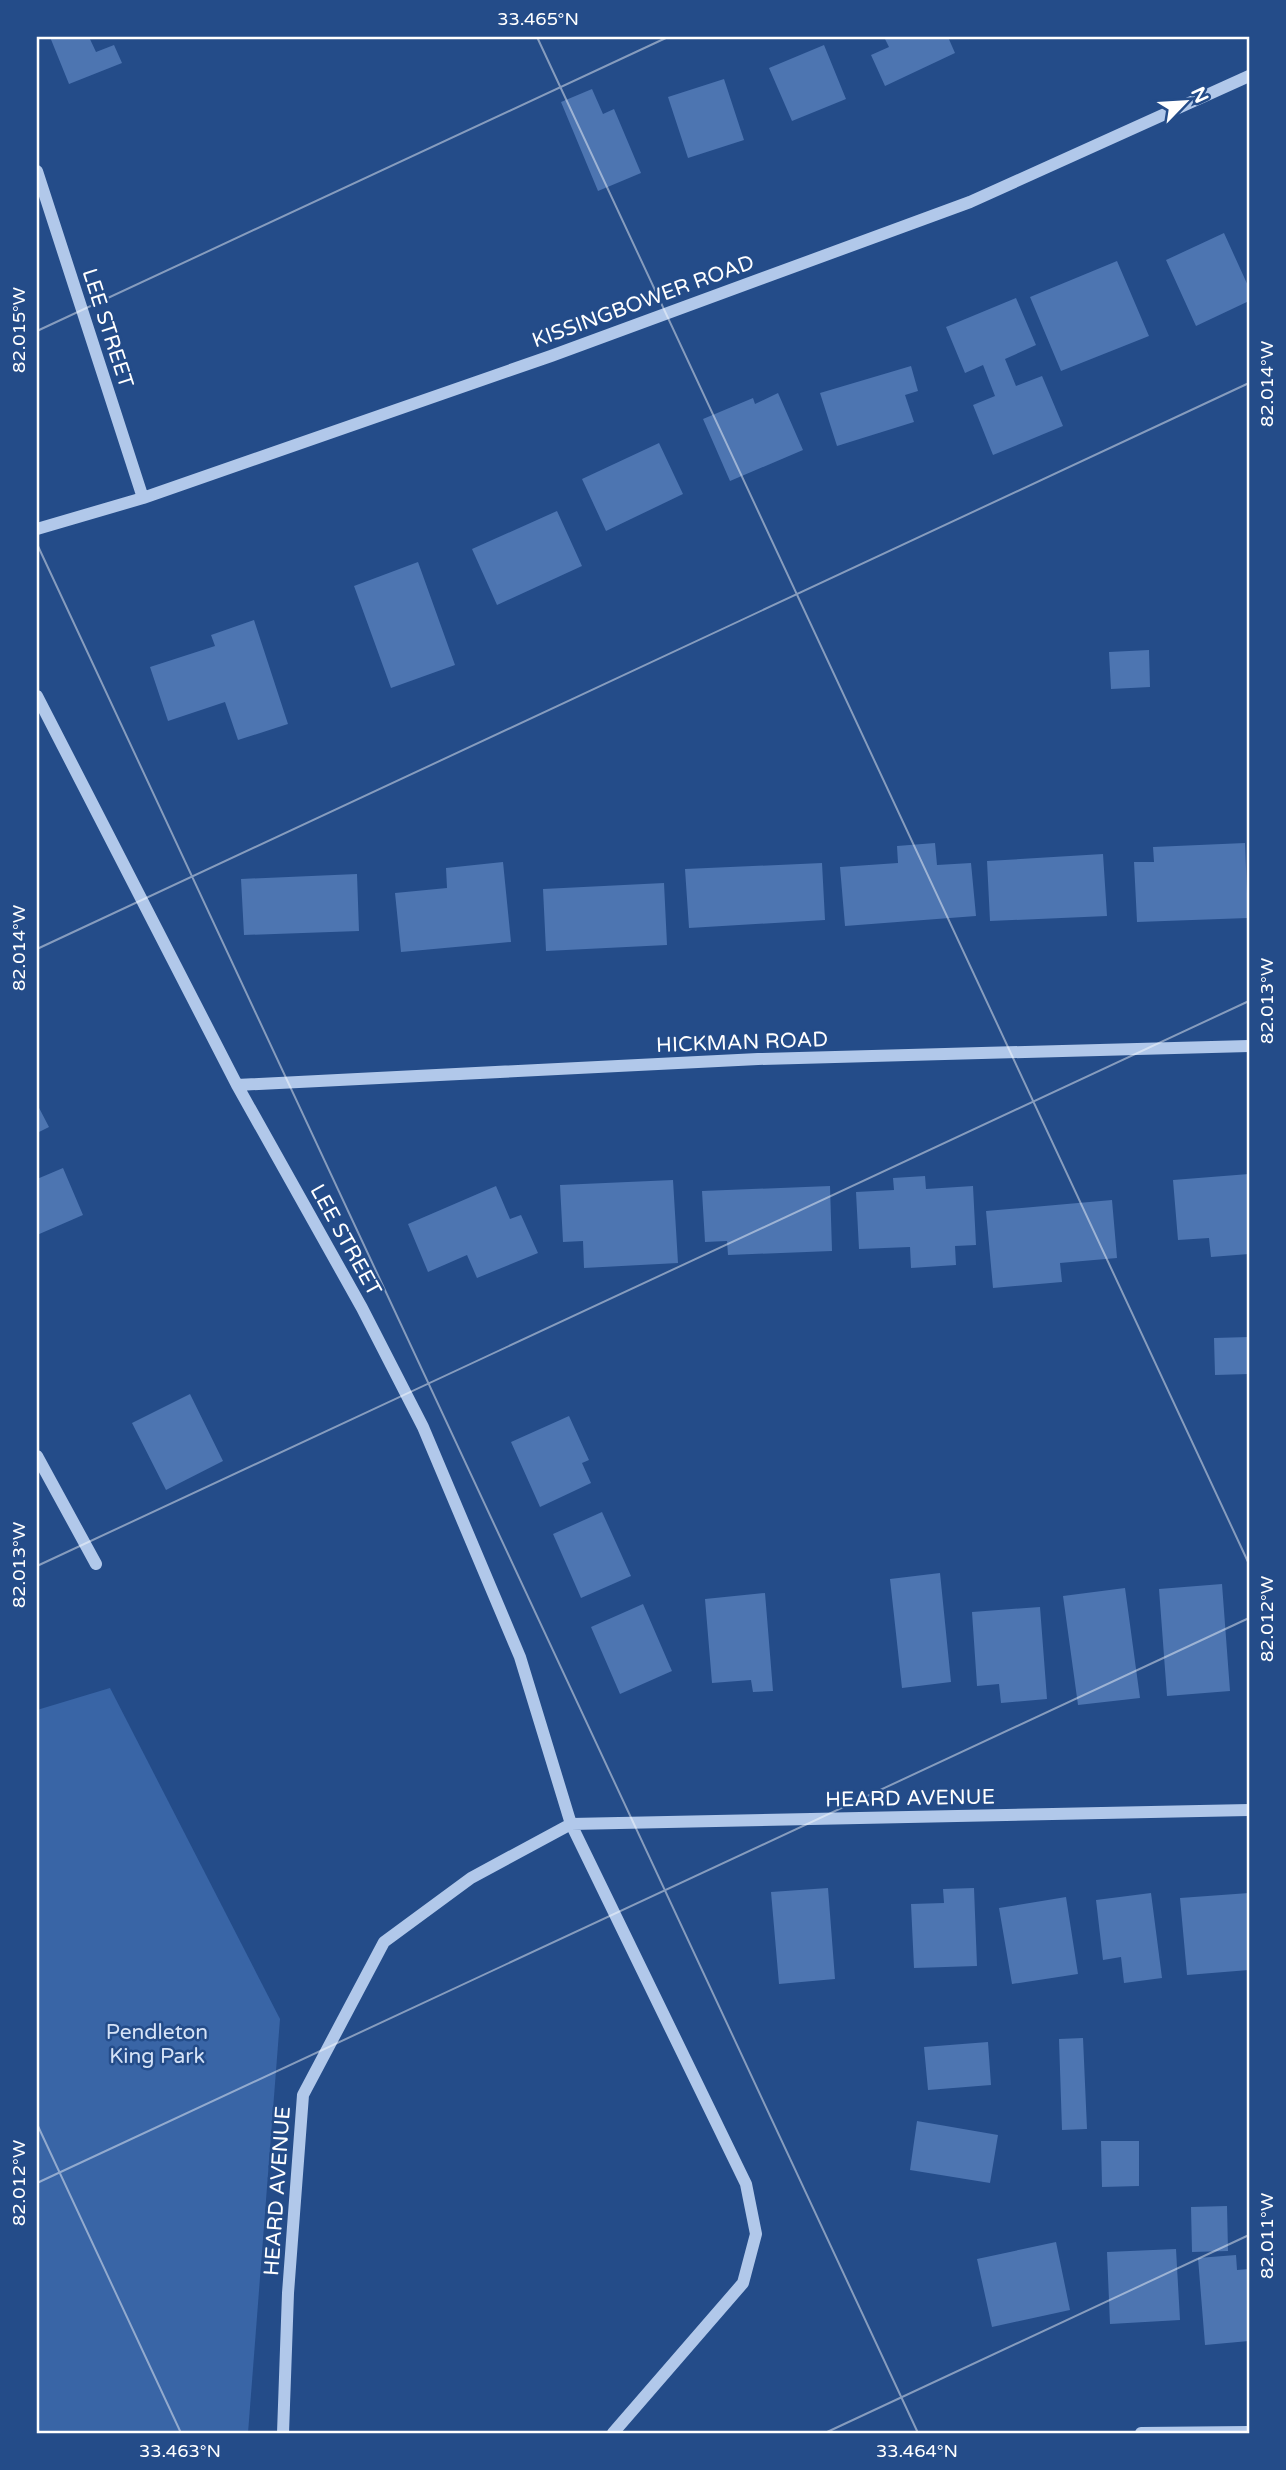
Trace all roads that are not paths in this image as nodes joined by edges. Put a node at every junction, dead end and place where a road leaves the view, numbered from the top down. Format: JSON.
{"nodes":[{"id":1,"x":1249,"y":76,"type":"edge"},
{"id":2,"x":37,"y":171,"type":"edge"},
{"id":3,"x":143,"y":498,"type":"junction"},
{"id":4,"x":37,"y":529,"type":"edge"},
{"id":5,"x":37,"y":696,"type":"edge"},
{"id":6,"x":1249,"y":1046,"type":"edge"},
{"id":7,"x":237,"y":1085,"type":"junction"},
{"id":8,"x":37,"y":1457,"type":"edge"},
{"id":9,"x":96,"y":1564,"type":"dead end"},
{"id":10,"x":1249,"y":1810,"type":"edge"},
{"id":11,"x":571,"y":1824,"type":"junction"},
{"id":12,"x":1249,"y":2432,"type":"edge"},
{"id":13,"x":283,"y":2433,"type":"edge"},
{"id":14,"x":613,"y":2433,"type":"edge"},
{"id":15,"x":1141,"y":2433,"type":"edge"}],
"edges":[{"from":1,"to":3,"type":"street","name":"KISSINGBOWER ROAD"},
{"from":2,"to":3,"type":"street","name":"LEE STREET"},
{"from":3,"to":4,"type":"street","name":"KISSINGBOWER ROAD"},
{"from":5,"to":7,"type":"street","name":"LEE STREET"},
{"from":6,"to":7,"type":"street","name":"HICKMAN ROAD"},
{"from":7,"to":11,"type":"street","name":"LEE STREET"},
{"from":8,"to":9,"type":"street"},
{"from":10,"to":11,"type":"street","name":"HEARD AVENUE"},
{"from":11,"to":13,"type":"street","name":"HEARD AVENUE"},
{"from":11,"to":14,"type":"street"},
{"from":12,"to":15,"type":"street"}]}
